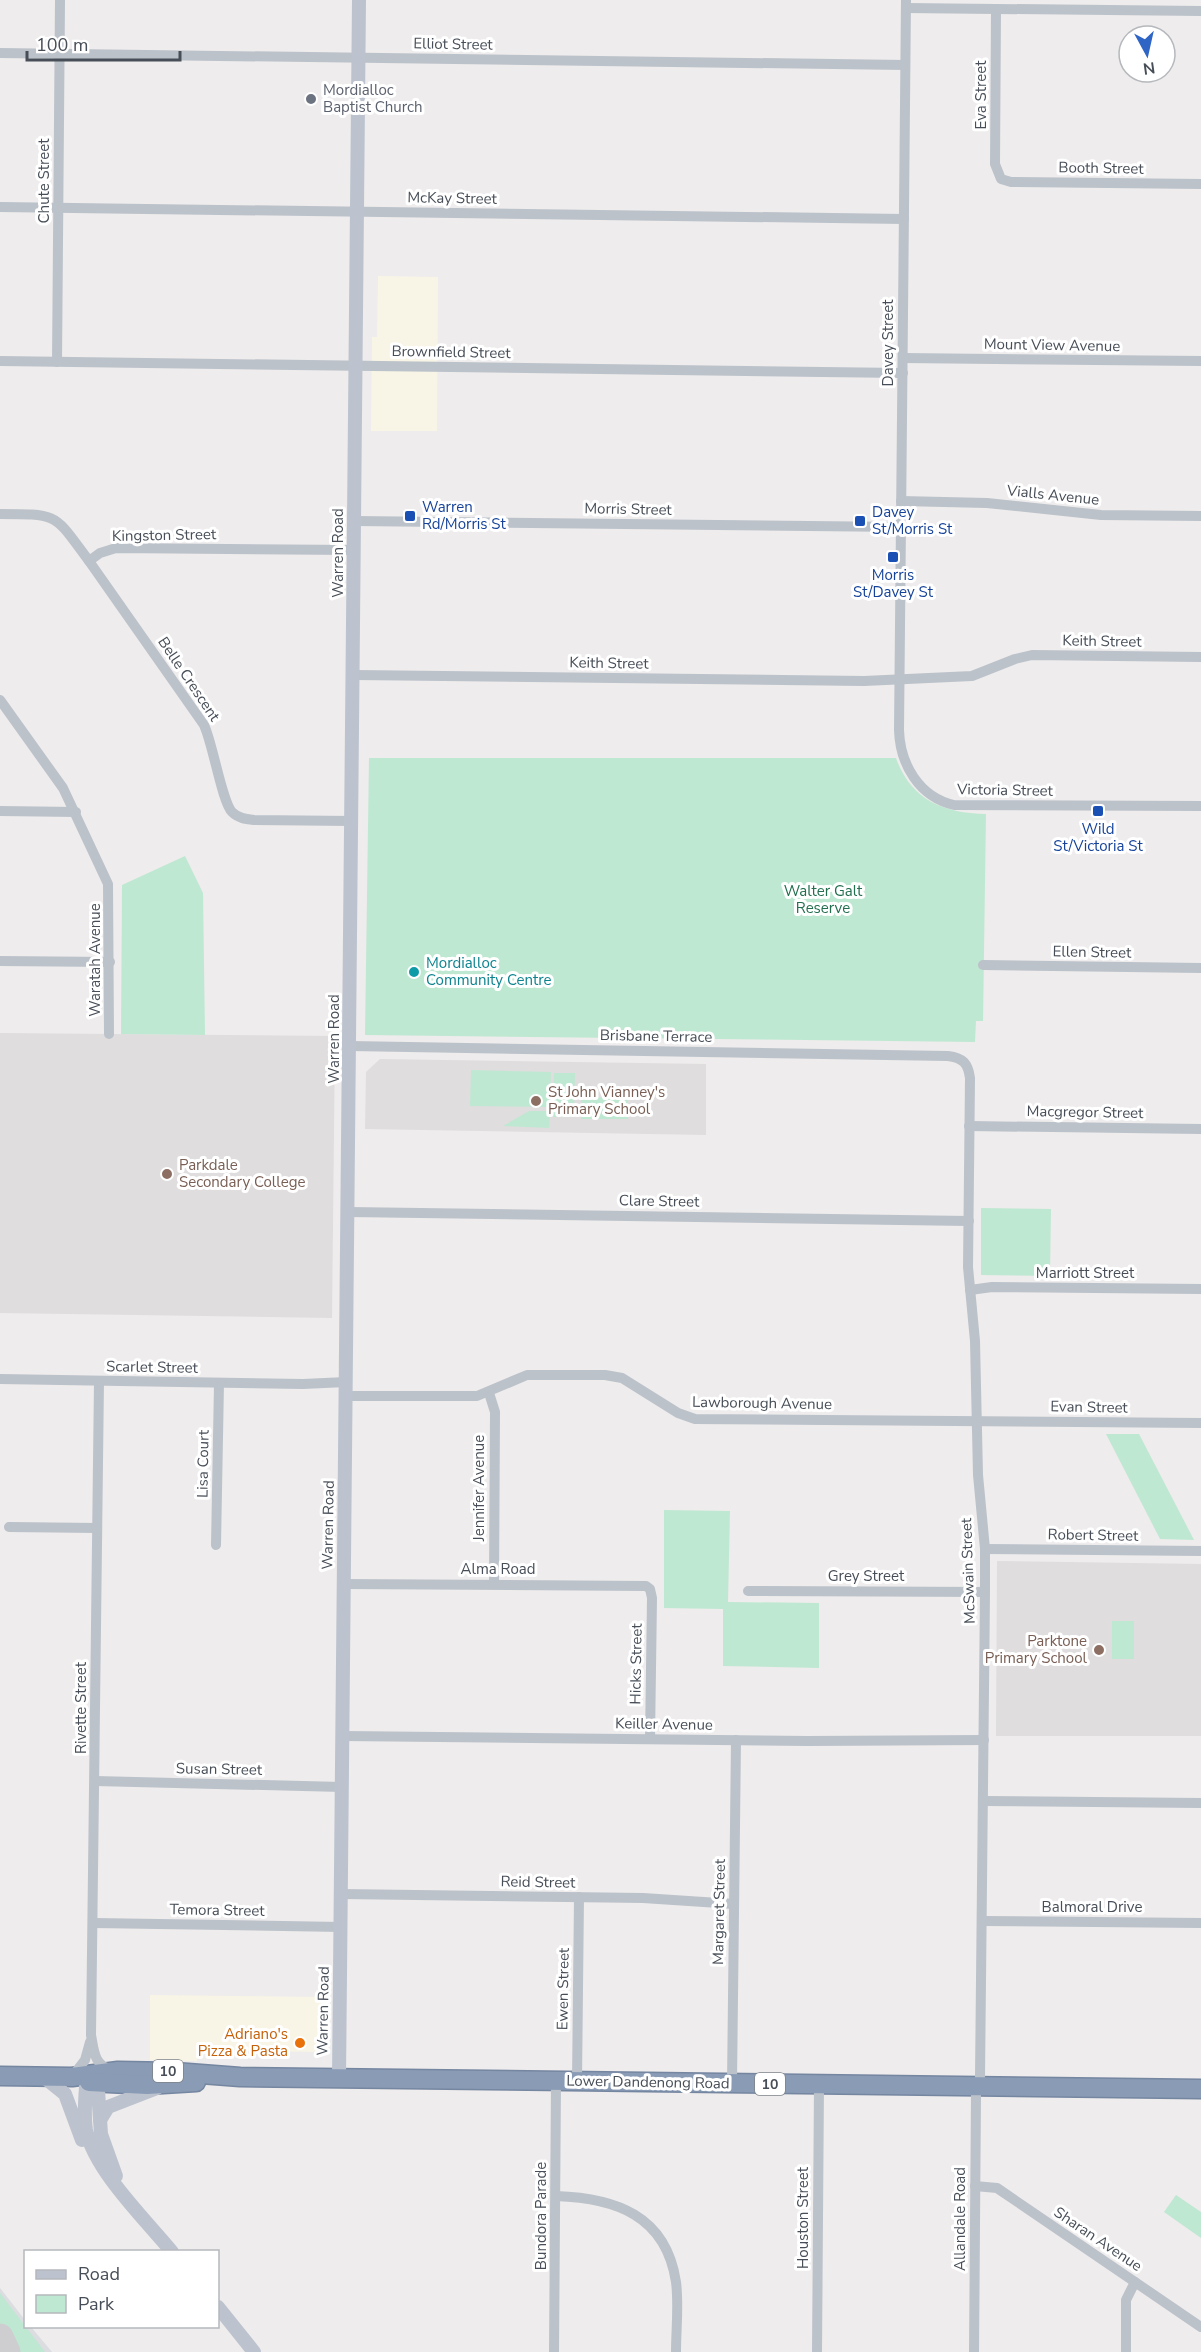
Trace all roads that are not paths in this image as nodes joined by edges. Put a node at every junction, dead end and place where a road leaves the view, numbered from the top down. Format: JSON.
{"nodes":[{"id":1,"x":60,"y":0,"type":"edge"},
{"id":2,"x":359,"y":0,"type":"edge"},
{"id":3,"x":906,"y":4,"type":"edge"},
{"id":4,"x":1089,"y":5,"type":"edge"},
{"id":5,"x":996,"y":9,"type":"junction"},
{"id":6,"x":1201,"y":11,"type":"edge"},
{"id":7,"x":0,"y":53,"type":"edge"},
{"id":8,"x":60,"y":54,"type":"junction"},
{"id":9,"x":359,"y":58,"type":"junction"},
{"id":10,"x":905,"y":65,"type":"junction"},
{"id":11,"x":1001,"y":179,"type":"joint"},
{"id":12,"x":1201,"y":184,"type":"edge"},
{"id":13,"x":0,"y":207,"type":"edge"},
{"id":14,"x":59,"y":208,"type":"junction"},
{"id":15,"x":358,"y":212,"type":"junction"},
{"id":16,"x":904,"y":219,"type":"junction"},
{"id":17,"x":903,"y":358,"type":"junction"},
{"id":18,"x":0,"y":361,"type":"edge"},
{"id":19,"x":57,"y":362,"type":"junction"},
{"id":20,"x":1201,"y":362,"type":"edge"},
{"id":21,"x":356,"y":366,"type":"junction"},
{"id":22,"x":903,"y":373,"type":"junction"},
{"id":23,"x":901,"y":501,"type":"junction"},
{"id":24,"x":0,"y":514,"type":"edge"},
{"id":25,"x":1201,"y":516,"type":"edge"},
{"id":26,"x":355,"y":520,"type":"junction"},
{"id":27,"x":901,"y":527,"type":"junction"},
{"id":28,"x":354,"y":550,"type":"junction"},
{"id":29,"x":89,"y":561,"type":"junction"},
{"id":30,"x":1201,"y":657,"type":"edge"},
{"id":31,"x":354,"y":675,"type":"junction"},
{"id":32,"x":900,"y":679,"type":"junction"},
{"id":33,"x":0,"y":700,"type":"edge"},
{"id":34,"x":1201,"y":807,"type":"edge"},
{"id":35,"x":0,"y":811,"type":"edge"},
{"id":36,"x":76,"y":812,"type":"junction"},
{"id":37,"x":352,"y":820,"type":"junction"},
{"id":38,"x":0,"y":961,"type":"edge"},
{"id":39,"x":110,"y":962,"type":"junction"},
{"id":40,"x":983,"y":965,"type":"dead end"},
{"id":41,"x":1201,"y":968,"type":"edge"},
{"id":42,"x":109,"y":1035,"type":"dead end"},
{"id":43,"x":350,"y":1046,"type":"junction"},
{"id":44,"x":960,"y":1058,"type":"joint"},
{"id":45,"x":969,"y":1126,"type":"junction"},
{"id":46,"x":1201,"y":1129,"type":"edge"},
{"id":47,"x":348,"y":1212,"type":"junction"},
{"id":48,"x":969,"y":1221,"type":"junction"},
{"id":49,"x":1201,"y":1289,"type":"edge"},
{"id":50,"x":970,"y":1290,"type":"junction"},
{"id":51,"x":0,"y":1379,"type":"edge"},
{"id":52,"x":99,"y":1381,"type":"junction"},
{"id":53,"x":219,"y":1383,"type":"junction"},
{"id":54,"x":346,"y":1388,"type":"junction"},
{"id":55,"x":489,"y":1393,"type":"junction"},
{"id":56,"x":976,"y":1421,"type":"junction"},
{"id":57,"x":1201,"y":1423,"type":"edge"},
{"id":58,"x":9,"y":1527,"type":"dead end"},
{"id":59,"x":97,"y":1528,"type":"junction"},
{"id":60,"x":216,"y":1545,"type":"dead end"},
{"id":61,"x":985,"y":1549,"type":"junction"},
{"id":62,"x":1201,"y":1551,"type":"edge"},
{"id":63,"x":344,"y":1584,"type":"junction"},
{"id":64,"x":494,"y":1584,"type":"junction"},
{"id":65,"x":650,"y":1589,"type":"joint"},
{"id":66,"x":747,"y":1591,"type":"dead end"},
{"id":67,"x":985,"y":1592,"type":"junction"},
{"id":68,"x":343,"y":1736,"type":"junction"},
{"id":69,"x":650,"y":1739,"type":"junction"},
{"id":70,"x":736,"y":1740,"type":"junction"},
{"id":71,"x":984,"y":1740,"type":"junction"},
{"id":72,"x":95,"y":1781,"type":"junction"},
{"id":73,"x":342,"y":1787,"type":"junction"},
{"id":74,"x":984,"y":1801,"type":"junction"},
{"id":75,"x":1201,"y":1803,"type":"edge"},
{"id":76,"x":341,"y":1894,"type":"junction"},
{"id":77,"x":579,"y":1898,"type":"junction"},
{"id":78,"x":734,"y":1904,"type":"junction"},
{"id":79,"x":983,"y":1921,"type":"junction"},
{"id":80,"x":94,"y":1923,"type":"junction"},
{"id":81,"x":1201,"y":1923,"type":"edge"},
{"id":82,"x":341,"y":1927,"type":"junction"},
{"id":83,"x":91,"y":2036,"type":"junction"},
{"id":84,"x":118,"y":2071,"type":"junction"},
{"id":85,"x":0,"y":2076,"type":"edge"},
{"id":86,"x":43,"y":2076,"type":"junction"},
{"id":87,"x":240,"y":2077,"type":"junction"},
{"id":88,"x":88,"y":2078,"type":"junction"},
{"id":89,"x":339,"y":2078,"type":"junction"},
{"id":90,"x":556,"y":2081,"type":"junction"},
{"id":91,"x":577,"y":2081,"type":"junction"},
{"id":92,"x":732,"y":2083,"type":"junction"},
{"id":93,"x":167,"y":2084,"type":"junction"},
{"id":94,"x":819,"y":2084,"type":"junction"},
{"id":95,"x":978,"y":2086,"type":"junction"},
{"id":96,"x":1201,"y":2089,"type":"edge"},
{"id":97,"x":100,"y":2120,"type":"junction"},
{"id":98,"x":99,"y":2163,"type":"junction"},
{"id":99,"x":975,"y":2186,"type":"junction"},
{"id":100,"x":125,"y":2194,"type":"junction"},
{"id":101,"x":556,"y":2196,"type":"junction"},
{"id":102,"x":170,"y":2250,"type":"edge"},
{"id":103,"x":1135,"y":2282,"type":"junction"},
{"id":104,"x":219,"y":2308,"type":"edge"},
{"id":105,"x":1201,"y":2327,"type":"edge"},
{"id":106,"x":254,"y":2352,"type":"edge"},
{"id":107,"x":554,"y":2352,"type":"edge"},
{"id":108,"x":676,"y":2352,"type":"edge"},
{"id":109,"x":817,"y":2352,"type":"edge"},
{"id":110,"x":974,"y":2352,"type":"edge"},
{"id":111,"x":1126,"y":2352,"type":"edge"}],
"edges":[{"from":1,"to":8,"type":"street","name":"Chute Street"},
{"from":2,"to":9,"type":"street","name":"Warren Road"},
{"from":3,"to":5,"type":"street"},
{"from":3,"to":10,"type":"street","name":"Davey Street"},
{"from":4,"to":5,"type":"street"},
{"from":4,"to":6,"type":"street"},
{"from":5,"to":11,"type":"street","name":"Eva Street"},
{"from":7,"to":8,"type":"street","name":"Elliot Street"},
{"from":8,"to":9,"type":"street","name":"Elliot Street"},
{"from":8,"to":14,"type":"street","name":"Chute Street"},
{"from":9,"to":10,"type":"street","name":"Elliot Street"},
{"from":9,"to":15,"type":"street","name":"Warren Road"},
{"from":10,"to":16,"type":"street","name":"Davey Street"},
{"from":11,"to":12,"type":"street","name":"Booth Street"},
{"from":13,"to":14,"type":"street","name":"McKay Street"},
{"from":14,"to":15,"type":"street","name":"McKay Street"},
{"from":14,"to":19,"type":"street","name":"Chute Street"},
{"from":15,"to":16,"type":"street","name":"McKay Street"},
{"from":15,"to":21,"type":"street","name":"Warren Road"},
{"from":16,"to":17,"type":"street","name":"Davey Street"},
{"from":17,"to":20,"type":"street","name":"Mount View Avenue"},
{"from":17,"to":22,"type":"street","name":"Davey Street"},
{"from":18,"to":19,"type":"street","name":"Brownfield Street"},
{"from":19,"to":21,"type":"street","name":"Brownfield Street"},
{"from":21,"to":22,"type":"street","name":"Brownfield Street"},
{"from":21,"to":26,"type":"street","name":"Warren Road"},
{"from":22,"to":23,"type":"street","name":"Davey Street"},
{"from":23,"to":25,"type":"street","name":"Vialls Avenue"},
{"from":23,"to":27,"type":"street","name":"Davey Street"},
{"from":24,"to":29,"type":"street"},
{"from":26,"to":27,"type":"street","name":"Morris Street"},
{"from":26,"to":28,"type":"street","name":"Warren Road"},
{"from":27,"to":32,"type":"street","name":"Davey Street"},
{"from":28,"to":29,"type":"street","name":"Kingston Street"},
{"from":28,"to":31,"type":"street","name":"Warren Road"},
{"from":29,"to":37,"type":"street","name":"Belle Crescent"},
{"from":30,"to":32,"type":"street","name":"Keith Street"},
{"from":31,"to":32,"type":"street","name":"Keith Street"},
{"from":31,"to":37,"type":"street","name":"Warren Road"},
{"from":32,"to":34,"type":"street","name":"Victoria Street"},
{"from":33,"to":36,"type":"street","name":"Waratah Avenue"},
{"from":35,"to":36,"type":"street"},
{"from":36,"to":39,"type":"street","name":"Waratah Avenue"},
{"from":37,"to":43,"type":"street","name":"Warren Road"},
{"from":38,"to":39,"type":"street"},
{"from":39,"to":42,"type":"street","name":"Waratah Avenue"},
{"from":40,"to":41,"type":"street","name":"Ellen Street"},
{"from":43,"to":44,"type":"street","name":"Brisbane Terrace"},
{"from":43,"to":47,"type":"street","name":"Warren Road"},
{"from":44,"to":45,"type":"street","name":"McSwain Street"},
{"from":45,"to":46,"type":"street","name":"Macgregor Street"},
{"from":45,"to":48,"type":"street","name":"McSwain Street"},
{"from":47,"to":48,"type":"street","name":"Clare Street"},
{"from":47,"to":54,"type":"street","name":"Warren Road"},
{"from":48,"to":50,"type":"street","name":"McSwain Street"},
{"from":49,"to":50,"type":"street","name":"Marriott Street"},
{"from":50,"to":56,"type":"street","name":"McSwain Street"},
{"from":51,"to":52,"type":"street","name":"Scarlet Street"},
{"from":52,"to":53,"type":"street","name":"Scarlet Street"},
{"from":52,"to":59,"type":"street","name":"Rivette Street"},
{"from":53,"to":54,"type":"street","name":"Scarlet Street"},
{"from":53,"to":60,"type":"street","name":"Lisa Court"},
{"from":54,"to":55,"type":"street","name":"Lawborough Avenue"},
{"from":54,"to":63,"type":"street","name":"Warren Road"},
{"from":55,"to":56,"type":"street","name":"Lawborough Avenue"},
{"from":55,"to":64,"type":"street","name":"Jennifer Avenue"},
{"from":56,"to":57,"type":"street","name":"Evan Street"},
{"from":56,"to":61,"type":"street","name":"McSwain Street"},
{"from":58,"to":59,"type":"street"},
{"from":59,"to":72,"type":"street","name":"Rivette Street"},
{"from":61,"to":62,"type":"street","name":"Robert Street"},
{"from":61,"to":67,"type":"street","name":"McSwain Street"},
{"from":63,"to":64,"type":"street","name":"Alma Road"},
{"from":63,"to":68,"type":"street","name":"Warren Road"},
{"from":64,"to":65,"type":"street","name":"Alma Road"},
{"from":65,"to":69,"type":"street","name":"Hicks Street"},
{"from":66,"to":67,"type":"street","name":"Grey Street"},
{"from":67,"to":71,"type":"street","name":"McSwain Street"},
{"from":68,"to":69,"type":"street","name":"Keiller Avenue"},
{"from":68,"to":73,"type":"street","name":"Warren Road"},
{"from":69,"to":70,"type":"street","name":"Keiller Avenue"},
{"from":70,"to":71,"type":"street","name":"Keiller Avenue"},
{"from":70,"to":78,"type":"street","name":"Margaret Street"},
{"from":71,"to":74,"type":"street","name":"McSwain Street"},
{"from":72,"to":73,"type":"street","name":"Susan Street"},
{"from":72,"to":80,"type":"street","name":"Rivette Street"},
{"from":73,"to":76,"type":"street","name":"Warren Road"},
{"from":74,"to":75,"type":"street"},
{"from":74,"to":79,"type":"street","name":"McSwain Street"},
{"from":76,"to":77,"type":"street","name":"Reid Street"},
{"from":76,"to":82,"type":"street","name":"Warren Road"},
{"from":77,"to":78,"type":"street","name":"Reid Street"},
{"from":77,"to":91,"type":"street","name":"Ewen Street"},
{"from":78,"to":92,"type":"street","name":"Margaret Street"},
{"from":79,"to":81,"type":"street","name":"Balmoral Drive"},
{"from":79,"to":95,"type":"street","name":"McSwain Street"},
{"from":80,"to":82,"type":"street","name":"Temora Street"},
{"from":80,"to":83,"type":"street","name":"Rivette Street"},
{"from":82,"to":89,"type":"street","name":"Warren Road"},
{"from":83,"to":84,"type":"street","name":"Rivette Street"},
{"from":83,"to":88,"type":"street","name":"Rivette Street"},
{"from":84,"to":87,"type":"highway","name":"Lower Dandenong Road","number":"10"},
{"from":84,"to":88,"type":"highway","name":"Lower Dandenong Road","number":"10"},
{"from":85,"to":86,"type":"highway","name":"Lower Dandenong Road","number":"10"},
{"from":86,"to":88,"type":"highway","name":"Lower Dandenong Road","number":"10"},
{"from":86,"to":98,"type":"street"},
{"from":87,"to":89,"type":"highway","name":"Lower Dandenong Road","number":"10"},
{"from":87,"to":93,"type":"highway","name":"Lower Dandenong Road","number":"10"},
{"from":88,"to":93,"type":"highway","name":"Lower Dandenong Road","number":"10"},
{"from":88,"to":97,"type":"street"},
{"from":88,"to":98,"type":"street"},
{"from":89,"to":90,"type":"highway","name":"Lower Dandenong Road","number":"10"},
{"from":90,"to":91,"type":"highway","name":"Lower Dandenong Road","number":"10"},
{"from":90,"to":101,"type":"street","name":"Bundora Parade"},
{"from":91,"to":92,"type":"highway","name":"Lower Dandenong Road","number":"10"},
{"from":92,"to":94,"type":"highway","name":"Lower Dandenong Road","number":"10"},
{"from":93,"to":97,"type":"street"},
{"from":94,"to":95,"type":"highway","name":"Lower Dandenong Road","number":"10"},
{"from":94,"to":109,"type":"street","name":"Houston Street"},
{"from":95,"to":96,"type":"highway","name":"Lower Dandenong Road","number":"10"},
{"from":95,"to":99,"type":"street","name":"Allandale Road"},
{"from":97,"to":100,"type":"street"},
{"from":98,"to":100,"type":"street"},
{"from":99,"to":103,"type":"street","name":"Sharan Avenue"},
{"from":99,"to":110,"type":"street","name":"Allandale Road"},
{"from":100,"to":102,"type":"street"},
{"from":101,"to":107,"type":"street","name":"Bundora Parade"},
{"from":101,"to":108,"type":"street"},
{"from":103,"to":105,"type":"street","name":"Sharan Avenue"},
{"from":103,"to":111,"type":"street"},
{"from":104,"to":106,"type":"street"}]}
